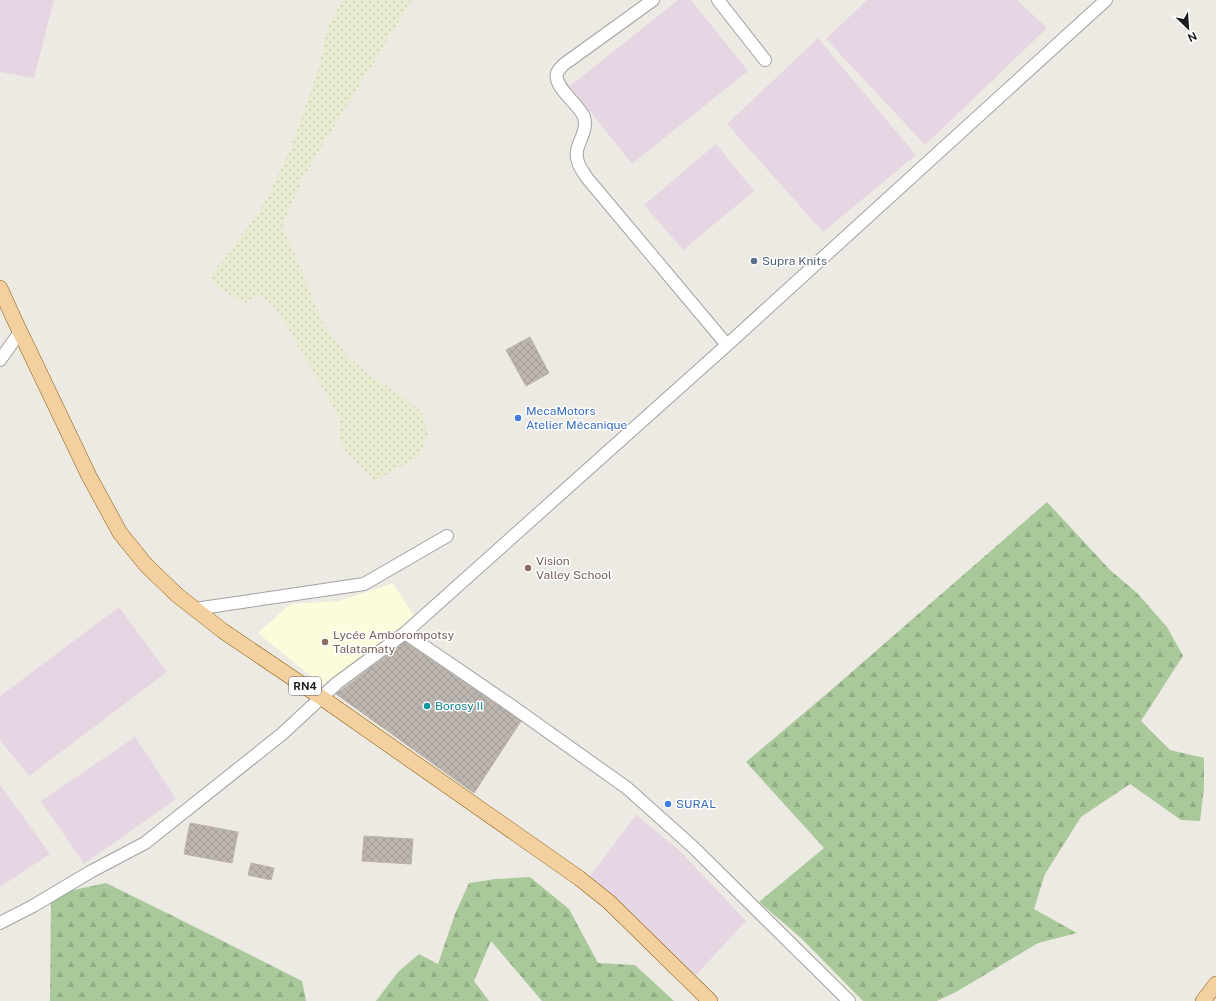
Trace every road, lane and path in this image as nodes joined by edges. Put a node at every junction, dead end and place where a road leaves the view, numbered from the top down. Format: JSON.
{"nodes":[{"id":1,"x":653,"y":0,"type":"edge"},
{"id":2,"x":718,"y":0,"type":"edge"},
{"id":3,"x":1106,"y":0,"type":"edge"},
{"id":4,"x":765,"y":60,"type":"dead end"},
{"id":5,"x":0,"y":288,"type":"edge"},
{"id":6,"x":20,"y":332,"type":"junction"},
{"id":7,"x":727,"y":345,"type":"junction"},
{"id":8,"x":0,"y":360,"type":"edge"},
{"id":9,"x":447,"y":536,"type":"dead end"},
{"id":10,"x":196,"y":609,"type":"junction"},
{"id":11,"x":405,"y":633,"type":"junction"},
{"id":12,"x":322,"y":698,"type":"junction"},
{"id":13,"x":0,"y":923,"type":"edge"},
{"id":14,"x":1216,"y":984,"type":"edge"},
{"id":15,"x":710,"y":1001,"type":"edge"},
{"id":16,"x":849,"y":1001,"type":"edge"},
{"id":17,"x":1203,"y":1001,"type":"edge"}],
"edges":[{"from":1,"to":7,"type":"street"},
{"from":2,"to":4,"type":"street"},
{"from":3,"to":7,"type":"street"},
{"from":5,"to":6,"type":"main road","number":"RN4"},
{"from":6,"to":8,"type":"street"},
{"from":6,"to":10,"type":"main road","number":"RN4"},
{"from":7,"to":11,"type":"street"},
{"from":9,"to":10,"type":"street"},
{"from":10,"to":12,"type":"main road","number":"RN4"},
{"from":11,"to":12,"type":"street"},
{"from":11,"to":16,"type":"street"},
{"from":12,"to":13,"type":"street"},
{"from":12,"to":15,"type":"main road","number":"RN4"},
{"from":14,"to":17,"type":"main road"}]}
